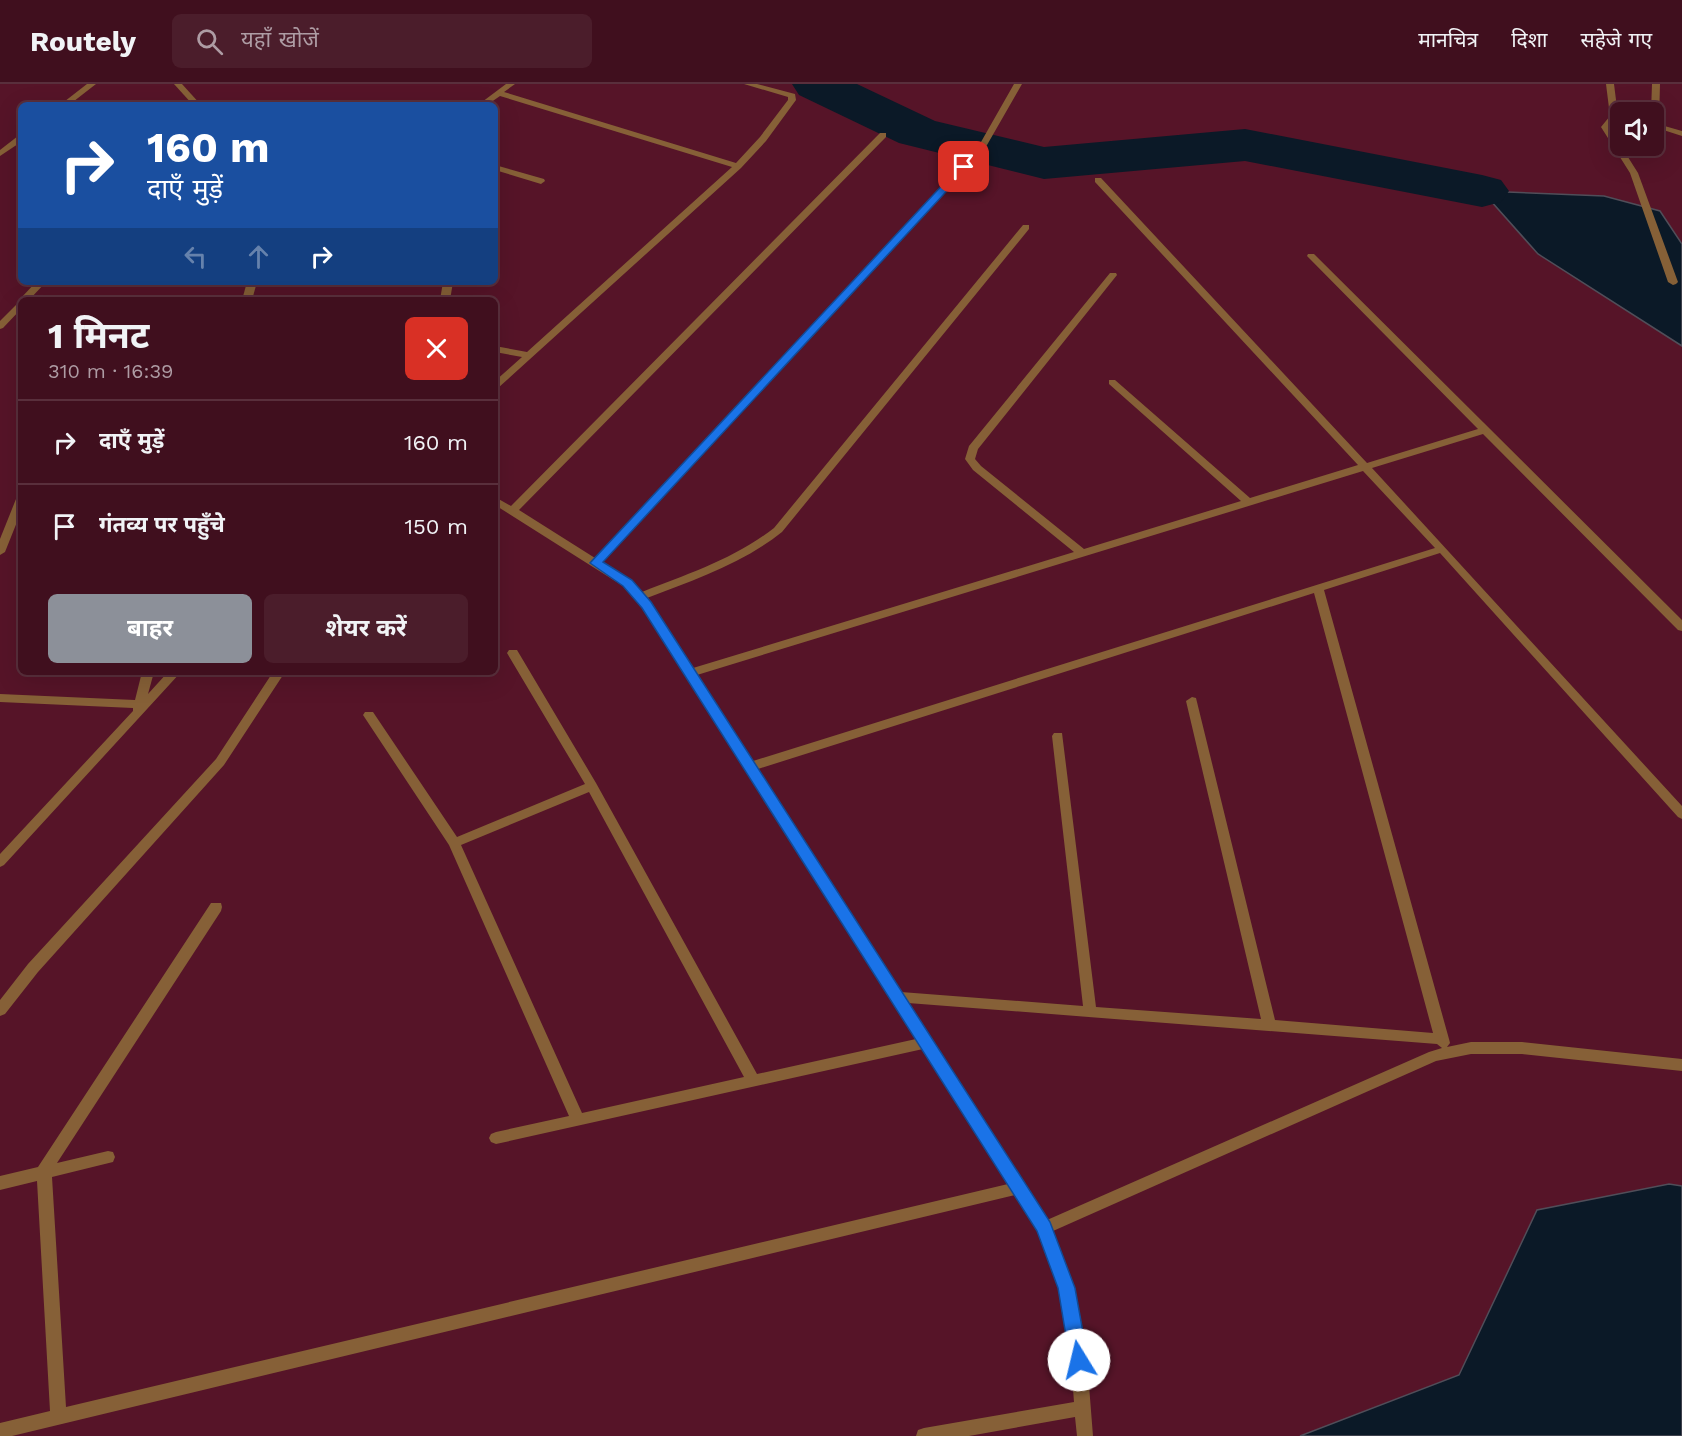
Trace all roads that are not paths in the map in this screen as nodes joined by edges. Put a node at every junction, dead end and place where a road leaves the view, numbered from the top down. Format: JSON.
{"nodes":[{"id":1,"x":92,"y":84,"type":"edge"},
{"id":2,"x":178,"y":84,"type":"edge"},
{"id":3,"x":511,"y":84,"type":"edge"},
{"id":4,"x":748,"y":84,"type":"edge"},
{"id":5,"x":1018,"y":84,"type":"edge"},
{"id":6,"x":1610,"y":84,"type":"edge"},
{"id":7,"x":1656,"y":84,"type":"edge"},
{"id":8,"x":498,"y":93,"type":"junction"},
{"id":9,"x":68,"y":102,"type":"edge"},
{"id":10,"x":194,"y":102,"type":"edge"},
{"id":11,"x":486,"y":102,"type":"edge"},
{"id":12,"x":1682,"y":134,"type":"edge"},
{"id":13,"x":883,"y":135,"type":"dead end"},
{"id":14,"x":18,"y":140,"type":"edge"},
{"id":15,"x":0,"y":154,"type":"edge"},
{"id":16,"x":738,"y":166,"type":"junction"},
{"id":17,"x":498,"y":167,"type":"edge"},
{"id":18,"x":1098,"y":180,"type":"dead end"},
{"id":19,"x":541,"y":181,"type":"dead end"},
{"id":20,"x":1026,"y":227,"type":"dead end"},
{"id":21,"x":1311,"y":256,"type":"dead end"},
{"id":22,"x":1113,"y":275,"type":"dead end"},
{"id":23,"x":1673,"y":282,"type":"dead end"},
{"id":24,"x":38,"y":285,"type":"edge"},
{"id":25,"x":27,"y":297,"type":"edge"},
{"id":26,"x":18,"y":307,"type":"edge"},
{"id":27,"x":0,"y":327,"type":"edge"},
{"id":28,"x":498,"y":350,"type":"edge"},
{"id":29,"x":529,"y":355,"type":"junction"},
{"id":30,"x":1112,"y":382,"type":"dead end"},
{"id":31,"x":498,"y":383,"type":"edge"},
{"id":32,"x":1485,"y":430,"type":"junction"},
{"id":33,"x":1365,"y":467,"type":"junction"},
{"id":34,"x":498,"y":502,"type":"edge"},
{"id":35,"x":1249,"y":503,"type":"junction"},
{"id":36,"x":18,"y":504,"type":"edge"},
{"id":37,"x":512,"y":511,"type":"junction"},
{"id":38,"x":4,"y":530,"type":"edge"},
{"id":39,"x":1442,"y":549,"type":"junction"},
{"id":40,"x":0,"y":552,"type":"edge"},
{"id":41,"x":1083,"y":553,"type":"junction"},
{"id":42,"x":596,"y":563,"type":"junction"},
{"id":43,"x":1318,"y":587,"type":"junction"},
{"id":44,"x":640,"y":597,"type":"junction"},
{"id":45,"x":1682,"y":627,"type":"edge"},
{"id":46,"x":513,"y":653,"type":"dead end"},
{"id":47,"x":689,"y":673,"type":"junction"},
{"id":48,"x":147,"y":675,"type":"edge"},
{"id":49,"x":173,"y":675,"type":"edge"},
{"id":50,"x":277,"y":675,"type":"edge"},
{"id":51,"x":0,"y":698,"type":"edge"},
{"id":52,"x":1192,"y":701,"type":"dead end"},
{"id":53,"x":140,"y":704,"type":"junction"},
{"id":54,"x":369,"y":715,"type":"dead end"},
{"id":55,"x":136,"y":716,"type":"junction"},
{"id":56,"x":1058,"y":736,"type":"dead end"},
{"id":57,"x":749,"y":767,"type":"junction"},
{"id":58,"x":592,"y":786,"type":"junction"},
{"id":59,"x":1682,"y":814,"type":"edge"},
{"id":60,"x":454,"y":843,"type":"junction"},
{"id":61,"x":0,"y":862,"type":"edge"},
{"id":62,"x":216,"y":907,"type":"dead end"},
{"id":63,"x":896,"y":997,"type":"junction"},
{"id":64,"x":0,"y":1010,"type":"edge"},
{"id":65,"x":1090,"y":1011,"type":"junction"},
{"id":66,"x":1269,"y":1025,"type":"junction"},
{"id":67,"x":1442,"y":1038,"type":"junction"},
{"id":68,"x":925,"y":1043,"type":"junction"},
{"id":69,"x":1446,"y":1053,"type":"junction"},
{"id":70,"x":1682,"y":1065,"type":"edge"},
{"id":71,"x":753,"y":1081,"type":"junction"},
{"id":72,"x":578,"y":1120,"type":"junction"},
{"id":73,"x":496,"y":1138,"type":"dead end"},
{"id":74,"x":108,"y":1157,"type":"dead end"},
{"id":75,"x":44,"y":1171,"type":"junction"},
{"id":76,"x":0,"y":1183,"type":"edge"},
{"id":77,"x":1018,"y":1188,"type":"junction"},
{"id":78,"x":1044,"y":1228,"type":"junction"},
{"id":79,"x":1083,"y":1408,"type":"junction"},
{"id":80,"x":58,"y":1416,"type":"junction"},
{"id":81,"x":0,"y":1431,"type":"edge"},
{"id":82,"x":924,"y":1436,"type":"edge"},
{"id":83,"x":1085,"y":1436,"type":"edge"}],
"edges":[{"from":1,"to":9,"type":"street"},
{"from":2,"to":10,"type":"street"},
{"from":3,"to":8,"type":"street"},
{"from":4,"to":16,"type":"street"},
{"from":5,"to":42,"type":"street"},
{"from":6,"to":23,"type":"street"},
{"from":7,"to":12,"type":"street"},
{"from":8,"to":11,"type":"street"},
{"from":8,"to":16,"type":"street"},
{"from":13,"to":37,"type":"street"},
{"from":14,"to":15,"type":"street"},
{"from":16,"to":29,"type":"street"},
{"from":17,"to":19,"type":"street"},
{"from":18,"to":33,"type":"street"},
{"from":20,"to":44,"type":"street"},
{"from":21,"to":32,"type":"street"},
{"from":22,"to":41,"type":"street"},
{"from":24,"to":25,"type":"street"},
{"from":26,"to":27,"type":"street"},
{"from":28,"to":29,"type":"street"},
{"from":29,"to":31,"type":"street"},
{"from":30,"to":35,"type":"street"},
{"from":32,"to":33,"type":"street"},
{"from":32,"to":45,"type":"street"},
{"from":33,"to":35,"type":"street"},
{"from":33,"to":39,"type":"street"},
{"from":34,"to":37,"type":"street"},
{"from":35,"to":41,"type":"street"},
{"from":36,"to":38,"type":"street"},
{"from":37,"to":42,"type":"street"},
{"from":38,"to":40,"type":"street"},
{"from":39,"to":43,"type":"street"},
{"from":39,"to":59,"type":"street"},
{"from":41,"to":47,"type":"street"},
{"from":42,"to":44,"type":"street"},
{"from":43,"to":57,"type":"street"},
{"from":43,"to":67,"type":"street"},
{"from":44,"to":47,"type":"street"},
{"from":46,"to":58,"type":"street"},
{"from":47,"to":57,"type":"street"},
{"from":48,"to":53,"type":"street"},
{"from":49,"to":55,"type":"street"},
{"from":50,"to":64,"type":"street"},
{"from":51,"to":53,"type":"street"},
{"from":52,"to":66,"type":"street"},
{"from":53,"to":55,"type":"street"},
{"from":54,"to":60,"type":"street"},
{"from":55,"to":61,"type":"street"},
{"from":56,"to":65,"type":"street"},
{"from":57,"to":63,"type":"street"},
{"from":58,"to":60,"type":"street"},
{"from":58,"to":71,"type":"street"},
{"from":60,"to":72,"type":"street"},
{"from":62,"to":75,"type":"street"},
{"from":63,"to":65,"type":"street"},
{"from":63,"to":68,"type":"street"},
{"from":65,"to":66,"type":"street"},
{"from":66,"to":67,"type":"street"},
{"from":67,"to":69,"type":"street"},
{"from":68,"to":71,"type":"street"},
{"from":68,"to":77,"type":"street"},
{"from":69,"to":70,"type":"street"},
{"from":69,"to":78,"type":"street"},
{"from":71,"to":72,"type":"street"},
{"from":72,"to":73,"type":"street"},
{"from":74,"to":75,"type":"street"},
{"from":75,"to":76,"type":"street"},
{"from":75,"to":80,"type":"street"},
{"from":77,"to":78,"type":"street"},
{"from":77,"to":80,"type":"street"},
{"from":78,"to":79,"type":"street"},
{"from":79,"to":82,"type":"street"},
{"from":79,"to":83,"type":"street"},
{"from":80,"to":81,"type":"street"}]}
